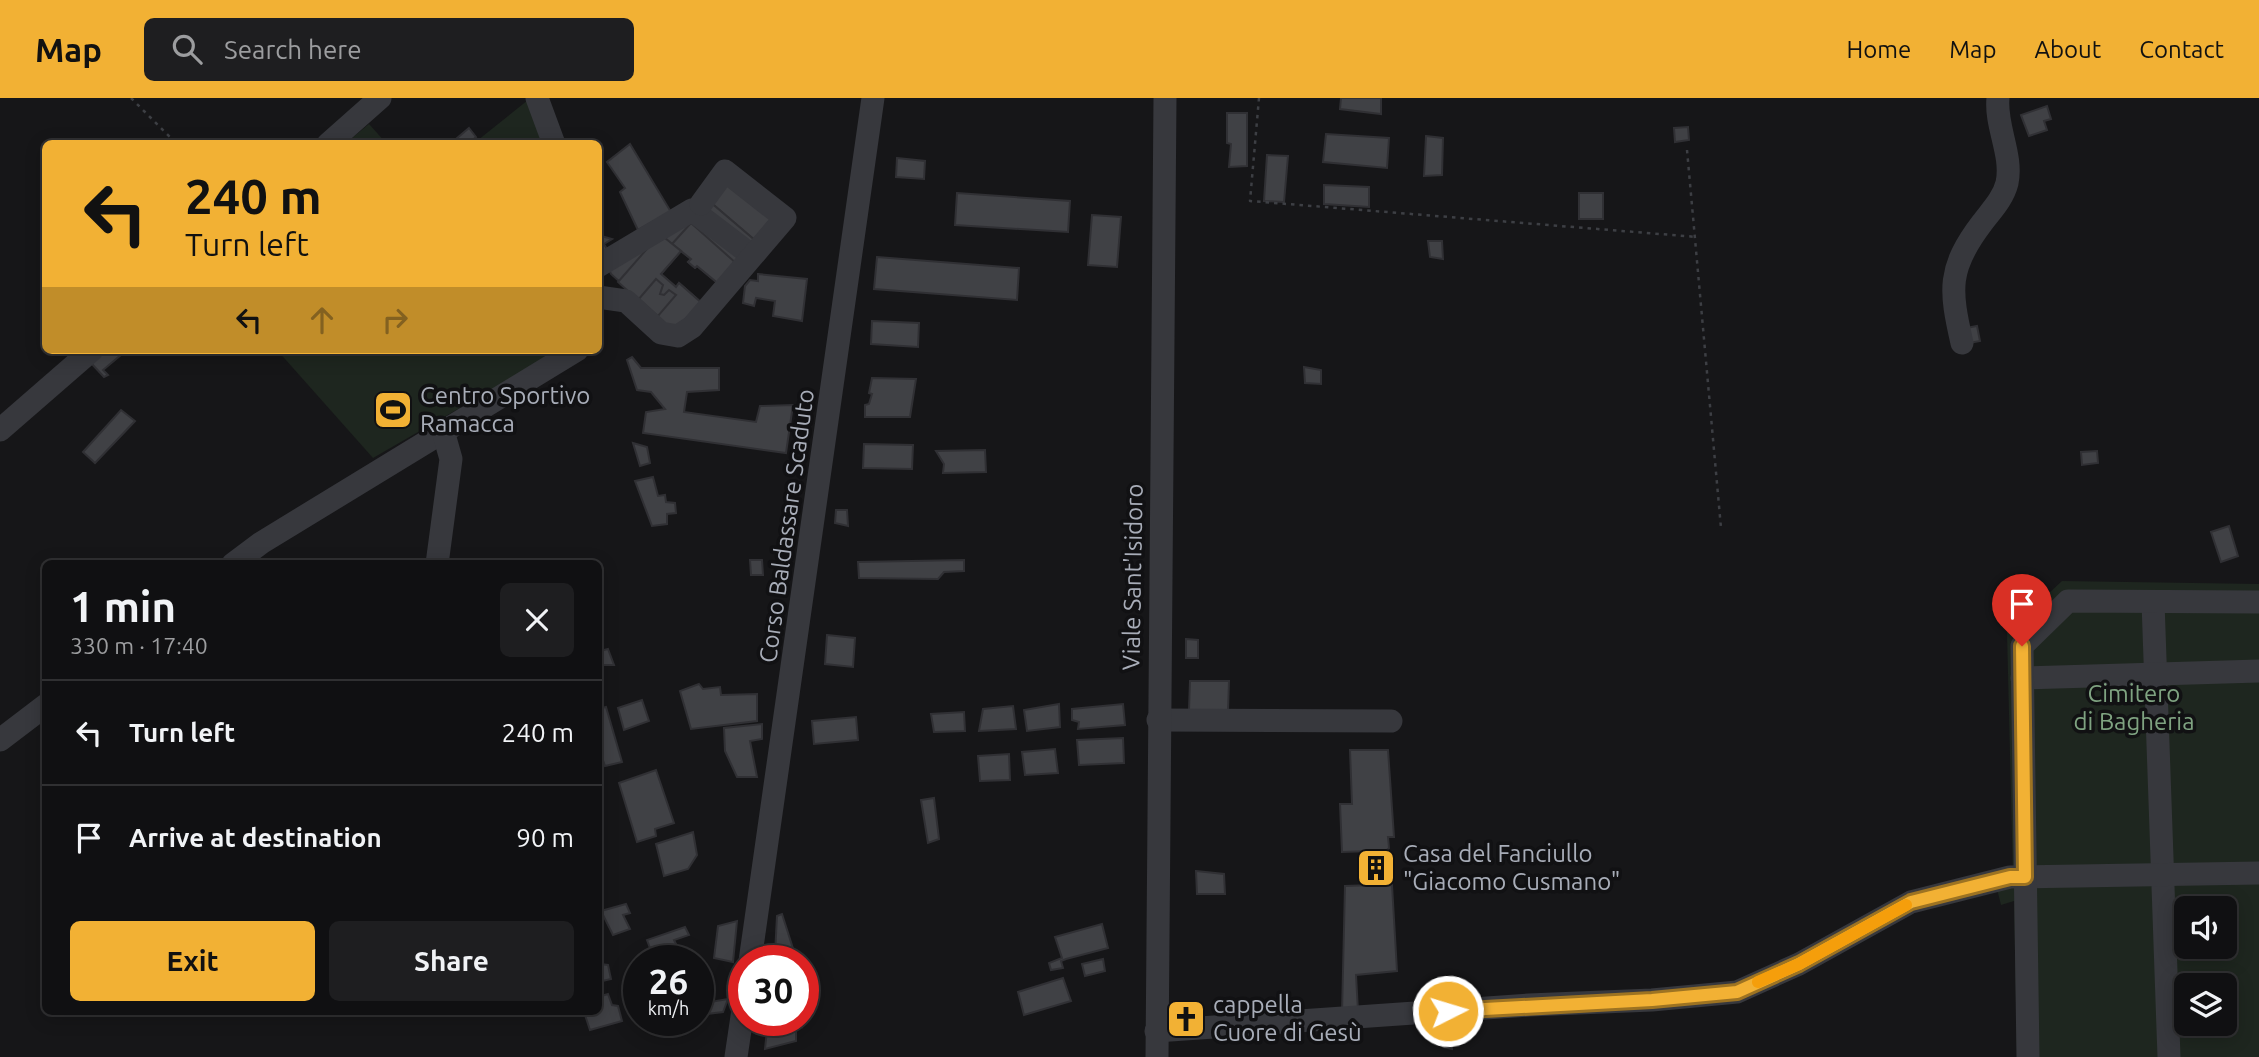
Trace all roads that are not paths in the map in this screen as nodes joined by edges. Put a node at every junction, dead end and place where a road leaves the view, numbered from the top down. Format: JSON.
{"nodes":[{"id":1,"x":380,"y":98,"type":"edge"},
{"id":2,"x":537,"y":98,"type":"edge"},
{"id":3,"x":873,"y":98,"type":"edge"},
{"id":4,"x":1165,"y":98,"type":"edge"},
{"id":5,"x":1998,"y":98,"type":"edge"},
{"id":6,"x":333,"y":140,"type":"edge"},
{"id":7,"x":553,"y":140,"type":"edge"},
{"id":8,"x":704,"y":203,"type":"dead end"},
{"id":9,"x":743,"y":247,"type":"dead end"},
{"id":10,"x":602,"y":264,"type":"edge"},
{"id":11,"x":602,"y":298,"type":"edge"},
{"id":12,"x":1962,"y":343,"type":"dead end"},
{"id":13,"x":87,"y":354,"type":"edge"},
{"id":14,"x":570,"y":354,"type":"edge"},
{"id":15,"x":0,"y":430,"type":"edge"},
{"id":16,"x":443,"y":431,"type":"junction"},
{"id":17,"x":238,"y":560,"type":"edge"},
{"id":18,"x":438,"y":560,"type":"edge"},
{"id":19,"x":2153,"y":602,"type":"junction"},
{"id":20,"x":2259,"y":602,"type":"edge"},
{"id":21,"x":2259,"y":671,"type":"edge"},
{"id":22,"x":2156,"y":674,"type":"junction"},
{"id":23,"x":2022,"y":678,"type":"junction"},
{"id":24,"x":42,"y":708,"type":"edge"},
{"id":25,"x":1158,"y":720,"type":"junction"},
{"id":26,"x":1391,"y":721,"type":"dead end"},
{"id":27,"x":0,"y":740,"type":"edge"},
{"id":28,"x":2259,"y":873,"type":"edge"},
{"id":29,"x":2164,"y":874,"type":"junction"},
{"id":30,"x":2018,"y":877,"type":"junction"},
{"id":31,"x":752,"y":945,"type":"edge"},
{"id":32,"x":1156,"y":1031,"type":"junction"},
{"id":33,"x":739,"y":1036,"type":"edge"},
{"id":34,"x":736,"y":1057,"type":"edge"},
{"id":35,"x":1157,"y":1057,"type":"edge"},
{"id":36,"x":2028,"y":1057,"type":"edge"},
{"id":37,"x":2169,"y":1057,"type":"edge"}],
"edges":[{"from":1,"to":6,"type":"street"},
{"from":2,"to":7,"type":"street"},
{"from":3,"to":31,"type":"street","name":"Corso Baldassare Scaduto"},
{"from":4,"to":25,"type":"street","name":"Viale Sant'Isidoro"},
{"from":5,"to":12,"type":"street"},
{"from":8,"to":11,"type":"street"},
{"from":9,"to":10,"type":"street"},
{"from":13,"to":15,"type":"street"},
{"from":14,"to":16,"type":"street"},
{"from":16,"to":17,"type":"street"},
{"from":16,"to":18,"type":"street"},
{"from":19,"to":20,"type":"street"},
{"from":19,"to":22,"type":"street"},
{"from":19,"to":23,"type":"street"},
{"from":21,"to":22,"type":"street"},
{"from":22,"to":23,"type":"street"},
{"from":22,"to":29,"type":"street"},
{"from":23,"to":30,"type":"street"},
{"from":24,"to":27,"type":"street"},
{"from":25,"to":26,"type":"street"},
{"from":25,"to":32,"type":"street","name":"Viale Sant'Isidoro"},
{"from":28,"to":29,"type":"street"},
{"from":29,"to":30,"type":"street"},
{"from":29,"to":37,"type":"street"},
{"from":30,"to":32,"type":"street"},
{"from":30,"to":36,"type":"street"},
{"from":32,"to":35,"type":"street","name":"Viale Sant'Isidoro"},
{"from":33,"to":34,"type":"street"}]}
